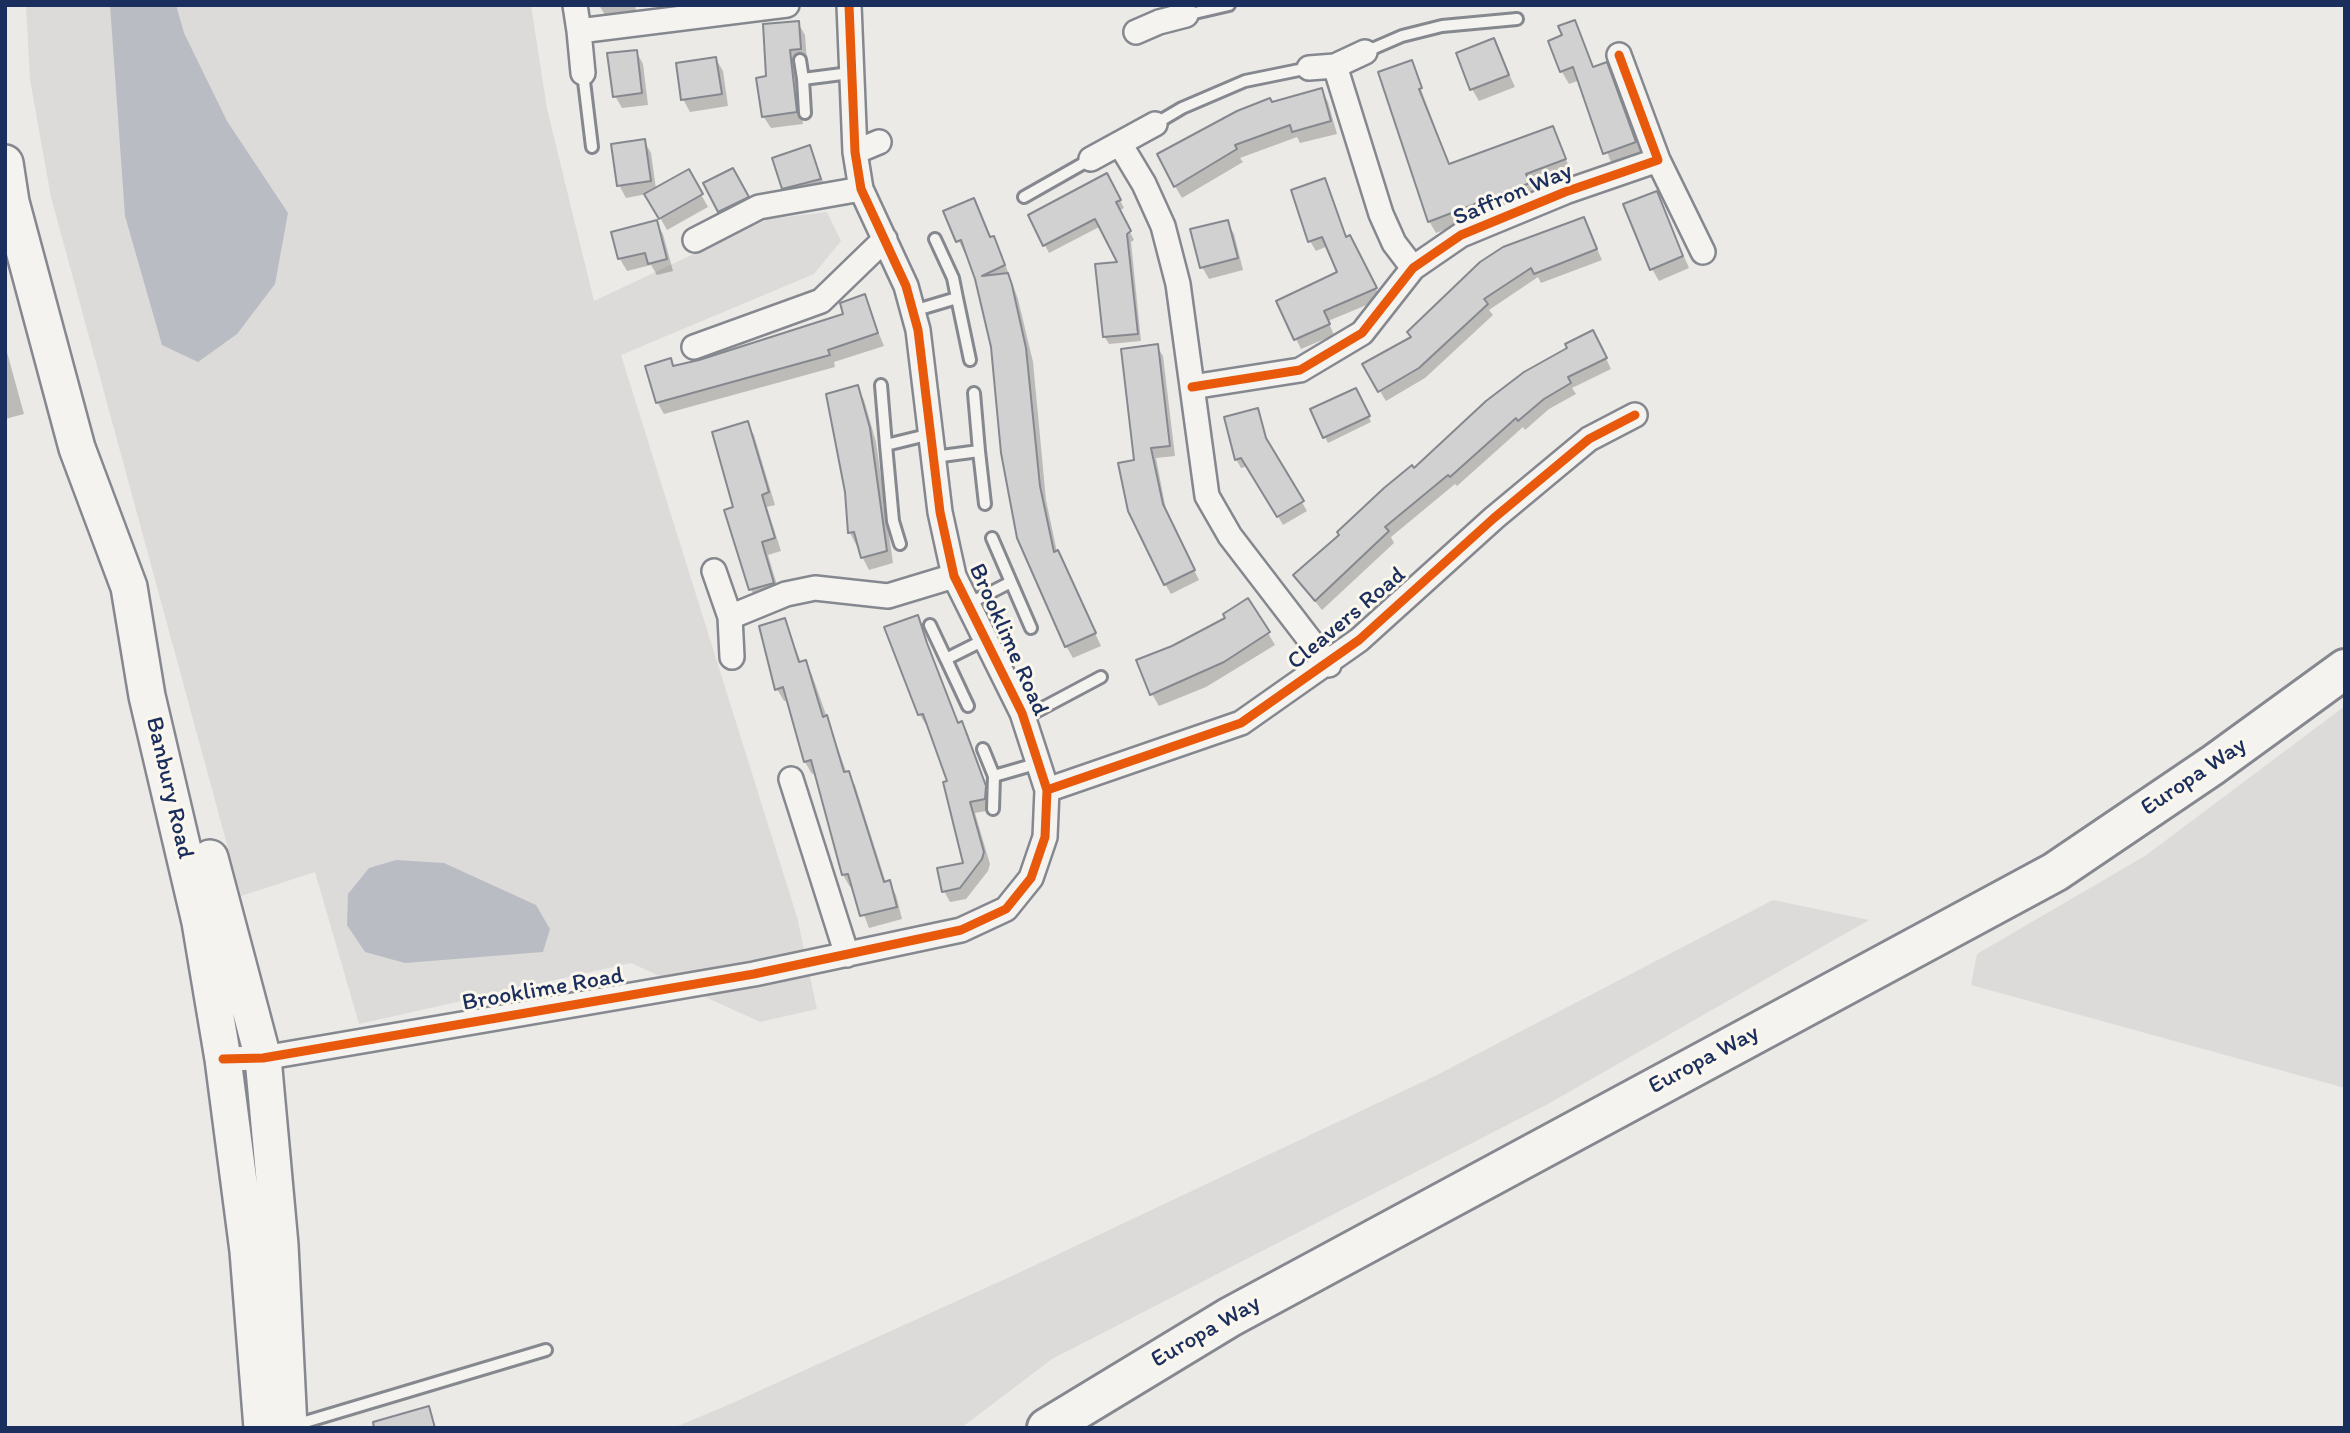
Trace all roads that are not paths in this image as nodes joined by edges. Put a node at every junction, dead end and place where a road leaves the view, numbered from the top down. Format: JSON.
{"nodes":[{"id":1,"x":575,"y":5,"type":"edge"},
{"id":2,"x":787,"y":5,"type":"edge"},
{"id":3,"x":849,"y":5,"type":"edge"},
{"id":4,"x":1229,"y":5,"type":"edge"},
{"id":5,"x":1156,"y":14,"type":"edge"},
{"id":6,"x":1186,"y":15,"type":"joint"},
{"id":7,"x":1517,"y":19,"type":"dead end"},
{"id":8,"x":579,"y":31,"type":"junction"},
{"id":9,"x":1136,"y":32,"type":"dead end"},
{"id":10,"x":1365,"y":52,"type":"joint"},
{"id":11,"x":1619,"y":55,"type":"dead end"},
{"id":12,"x":800,"y":60,"type":"dead end"},
{"id":13,"x":1335,"y":66,"type":"junction"},
{"id":14,"x":1309,"y":68,"type":"joint"},
{"id":15,"x":850,"y":73,"type":"junction"},
{"id":16,"x":583,"y":74,"type":"joint"},
{"id":17,"x":803,"y":79,"type":"junction"},
{"id":18,"x":805,"y":113,"type":"dead end"},
{"id":19,"x":1155,"y":124,"type":"joint"},
{"id":20,"x":879,"y":142,"type":"dead end"},
{"id":21,"x":1120,"y":144,"type":"junction"},
{"id":22,"x":592,"y":148,"type":"dead end"},
{"id":23,"x":855,"y":152,"type":"junction"},
{"id":24,"x":1091,"y":159,"type":"joint"},
{"id":25,"x":1658,"y":160,"type":"junction"},
{"id":26,"x":5,"y":163,"type":"edge"},
{"id":27,"x":862,"y":189,"type":"junction"},
{"id":28,"x":1024,"y":197,"type":"dead end"},
{"id":29,"x":8,"y":203,"type":"edge"},
{"id":30,"x":885,"y":239,"type":"junction"},
{"id":31,"x":935,"y":239,"type":"dead end"},
{"id":32,"x":695,"y":240,"type":"dead end"},
{"id":33,"x":1703,"y":252,"type":"dead end"},
{"id":34,"x":1413,"y":268,"type":"junction"},
{"id":35,"x":957,"y":299,"type":"junction"},
{"id":36,"x":913,"y":311,"type":"junction"},
{"id":37,"x":694,"y":347,"type":"dead end"},
{"id":38,"x":970,"y":360,"type":"dead end"},
{"id":39,"x":881,"y":385,"type":"dead end"},
{"id":40,"x":1192,"y":387,"type":"junction"},
{"id":41,"x":974,"y":393,"type":"dead end"},
{"id":42,"x":1635,"y":415,"type":"dead end"},
{"id":43,"x":931,"y":434,"type":"junction"},
{"id":44,"x":886,"y":445,"type":"junction"},
{"id":45,"x":979,"y":451,"type":"junction"},
{"id":46,"x":934,"y":457,"type":"junction"},
{"id":47,"x":985,"y":504,"type":"dead end"},
{"id":48,"x":992,"y":538,"type":"dead end"},
{"id":49,"x":900,"y":544,"type":"dead end"},
{"id":50,"x":714,"y":571,"type":"dead end"},
{"id":51,"x":954,"y":576,"type":"junction"},
{"id":52,"x":1012,"y":582,"type":"junction"},
{"id":53,"x":129,"y":587,"type":"junction"},
{"id":54,"x":968,"y":604,"type":"junction"},
{"id":55,"x":730,"y":617,"type":"junction"},
{"id":56,"x":930,"y":625,"type":"dead end"},
{"id":57,"x":1031,"y":628,"type":"dead end"},
{"id":58,"x":986,"y":639,"type":"junction"},
{"id":59,"x":732,"y":657,"type":"dead end"},
{"id":60,"x":946,"y":659,"type":"junction"},
{"id":61,"x":1329,"y":665,"type":"junction"},
{"id":62,"x":2345,"y":669,"type":"edge"},
{"id":63,"x":1101,"y":677,"type":"dead end"},
{"id":64,"x":968,"y":706,"type":"dead end"},
{"id":65,"x":1024,"y":718,"type":"junction"},
{"id":66,"x":983,"y":749,"type":"dead end"},
{"id":67,"x":1038,"y":763,"type":"junction"},
{"id":68,"x":994,"y":776,"type":"junction"},
{"id":69,"x":791,"y":779,"type":"dead end"},
{"id":70,"x":1047,"y":790,"type":"junction"},
{"id":71,"x":993,"y":809,"type":"dead end"},
{"id":72,"x":847,"y":955,"type":"junction"},
{"id":73,"x":263,"y":1058,"type":"junction"},
{"id":74,"x":223,"y":1059,"type":"junction"},
{"id":75,"x":546,"y":1350,"type":"dead end"},
{"id":76,"x":262,"y":1428,"type":"edge"},
{"id":77,"x":289,"y":1428,"type":"edge"},
{"id":78,"x":1047,"y":1428,"type":"edge"}],
"edges":[{"from":1,"to":8,"type":"street"},
{"from":2,"to":8,"type":"street"},
{"from":3,"to":15,"type":"street","name":"Brooklime Road"},
{"from":4,"to":6,"type":"lane"},
{"from":5,"to":6,"type":"street"},
{"from":5,"to":9,"type":"street"},
{"from":7,"to":10,"type":"lane"},
{"from":8,"to":16,"type":"street"},
{"from":10,"to":13,"type":"street"},
{"from":11,"to":25,"type":"street"},
{"from":12,"to":17,"type":"lane"},
{"from":13,"to":14,"type":"street"},
{"from":13,"to":34,"type":"street"},
{"from":14,"to":19,"type":"lane"},
{"from":15,"to":17,"type":"lane"},
{"from":15,"to":23,"type":"street","name":"Brooklime Road"},
{"from":16,"to":22,"type":"lane"},
{"from":17,"to":18,"type":"lane"},
{"from":19,"to":21,"type":"street"},
{"from":20,"to":23,"type":"street"},
{"from":21,"to":24,"type":"street"},
{"from":21,"to":40,"type":"street"},
{"from":23,"to":27,"type":"street","name":"Brooklime Road"},
{"from":24,"to":28,"type":"lane"},
{"from":25,"to":33,"type":"street"},
{"from":25,"to":34,"type":"street","name":"Saffron Way"},
{"from":26,"to":29,"type":"main road","name":"Banbury Road"},
{"from":27,"to":30,"type":"street","name":"Brooklime Road"},
{"from":27,"to":32,"type":"street"},
{"from":29,"to":53,"type":"main road","name":"Banbury Road"},
{"from":30,"to":36,"type":"street","name":"Brooklime Road"},
{"from":30,"to":37,"type":"street"},
{"from":31,"to":35,"type":"lane"},
{"from":34,"to":40,"type":"street","name":"Saffron Way"},
{"from":35,"to":36,"type":"lane"},
{"from":35,"to":38,"type":"lane"},
{"from":36,"to":43,"type":"street","name":"Brooklime Road"},
{"from":39,"to":44,"type":"lane"},
{"from":40,"to":61,"type":"street"},
{"from":41,"to":45,"type":"lane"},
{"from":42,"to":61,"type":"street","name":"Cleavers Road"},
{"from":43,"to":44,"type":"lane"},
{"from":43,"to":46,"type":"street","name":"Brooklime Road"},
{"from":44,"to":49,"type":"lane"},
{"from":45,"to":46,"type":"lane"},
{"from":45,"to":47,"type":"lane"},
{"from":46,"to":51,"type":"street","name":"Brooklime Road"},
{"from":48,"to":52,"type":"lane"},
{"from":50,"to":55,"type":"street"},
{"from":51,"to":54,"type":"street","name":"Brooklime Road"},
{"from":51,"to":55,"type":"street"},
{"from":52,"to":54,"type":"lane"},
{"from":52,"to":57,"type":"lane"},
{"from":53,"to":73,"type":"main road"},
{"from":53,"to":74,"type":"main road","name":"Banbury Road"},
{"from":54,"to":58,"type":"street","name":"Brooklime Road"},
{"from":55,"to":59,"type":"street"},
{"from":56,"to":60,"type":"lane"},
{"from":58,"to":60,"type":"lane"},
{"from":58,"to":65,"type":"street","name":"Brooklime Road"},
{"from":60,"to":64,"type":"lane"},
{"from":61,"to":70,"type":"street","name":"Cleavers Road"},
{"from":62,"to":78,"type":"highway","name":"Europa Way"},
{"from":63,"to":65,"type":"lane"},
{"from":65,"to":67,"type":"street","name":"Brooklime Road"},
{"from":66,"to":68,"type":"lane"},
{"from":67,"to":68,"type":"lane"},
{"from":67,"to":70,"type":"street","name":"Brooklime Road"},
{"from":68,"to":71,"type":"lane"},
{"from":69,"to":72,"type":"street"},
{"from":70,"to":72,"type":"street","name":"Brooklime Road"},
{"from":72,"to":73,"type":"street","name":"Brooklime Road"},
{"from":73,"to":74,"type":"street","name":"Brooklime Road"},
{"from":73,"to":77,"type":"main road"},
{"from":74,"to":76,"type":"main road","name":"Banbury Road"},
{"from":75,"to":77,"type":"lane"}]}
